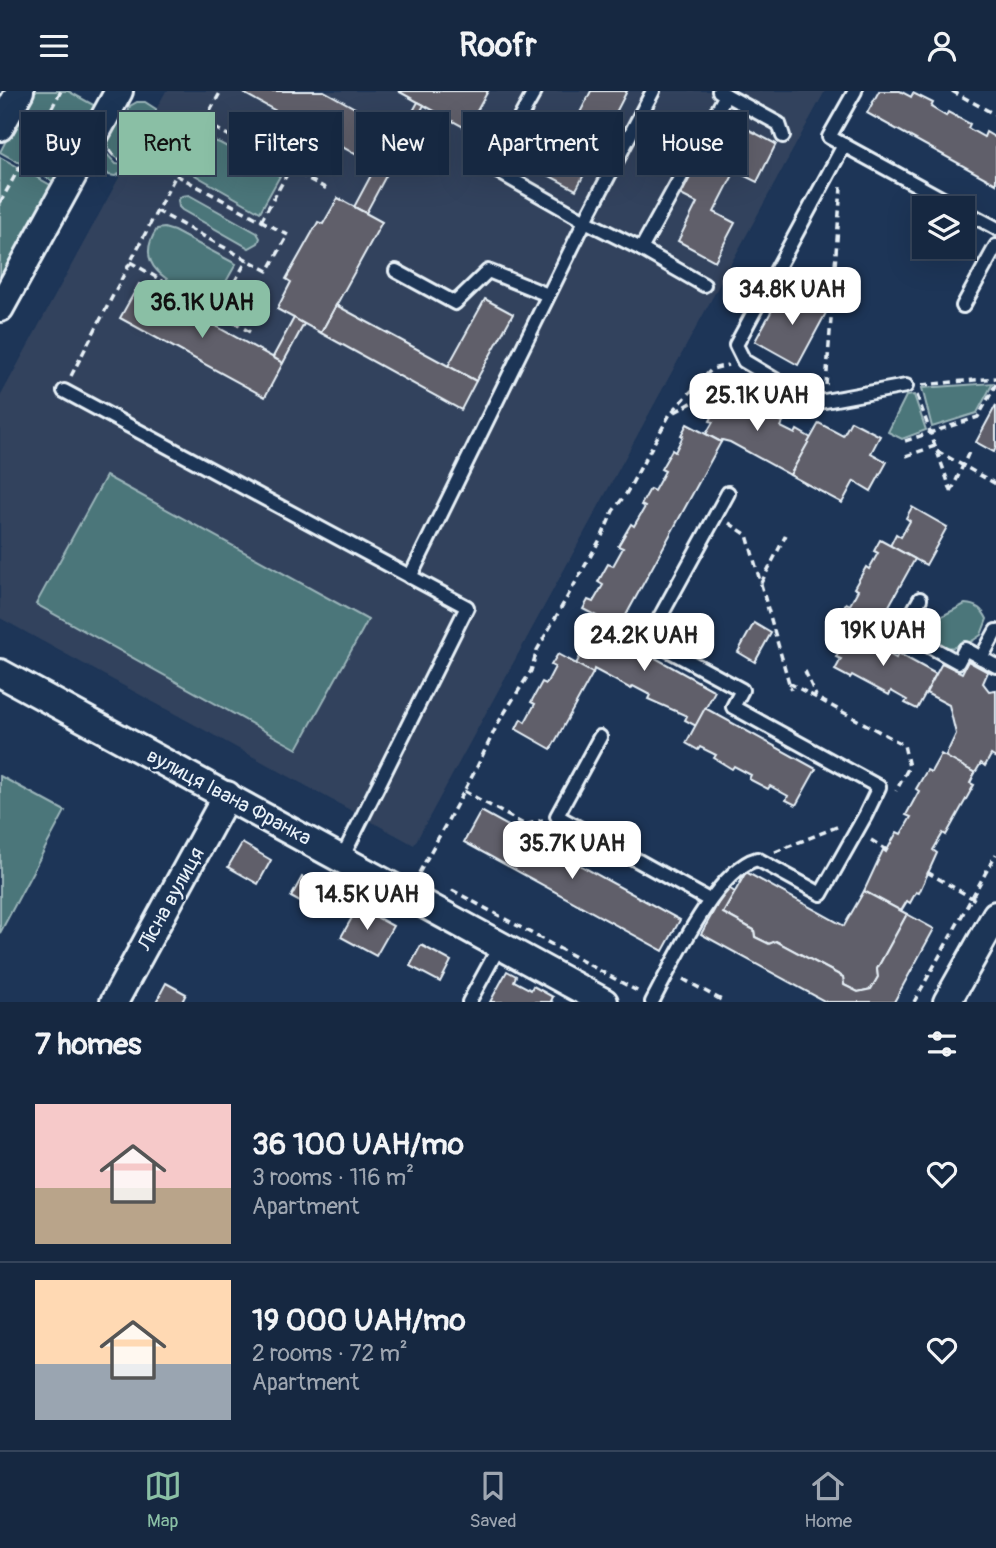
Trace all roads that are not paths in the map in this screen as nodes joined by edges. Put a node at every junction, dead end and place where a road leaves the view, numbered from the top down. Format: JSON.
{"nodes":[{"id":1,"x":20,"y":91,"type":"edge"},
{"id":2,"x":118,"y":91,"type":"edge"},
{"id":3,"x":535,"y":91,"type":"edge"},
{"id":4,"x":653,"y":91,"type":"edge"},
{"id":5,"x":855,"y":91,"type":"edge"},
{"id":6,"x":722,"y":93,"type":"edge"},
{"id":7,"x":0,"y":127,"type":"edge"},
{"id":8,"x":783,"y":136,"type":"dead end"},
{"id":9,"x":844,"y":145,"type":"junction"},
{"id":10,"x":937,"y":196,"type":"edge"},
{"id":11,"x":975,"y":217,"type":"edge"},
{"id":12,"x":585,"y":221,"type":"junction"},
{"id":13,"x":996,"y":228,"type":"edge"},
{"id":14,"x":996,"y":246,"type":"edge"},
{"id":15,"x":641,"y":249,"type":"junction"},
{"id":16,"x":396,"y":271,"type":"dead end"},
{"id":17,"x":704,"y":285,"type":"dead end"},
{"id":18,"x":548,"y":295,"type":"junction"},
{"id":19,"x":963,"y":306,"type":"dead end"},
{"id":20,"x":0,"y":308,"type":"edge"},
{"id":21,"x":906,"y":386,"type":"dead end"},
{"id":22,"x":64,"y":391,"type":"road end"},
{"id":23,"x":728,"y":493,"type":"dead end"},
{"id":24,"x":410,"y":577,"type":"junction"},
{"id":25,"x":920,"y":599,"type":"dead end"},
{"id":26,"x":996,"y":631,"type":"edge"},
{"id":27,"x":981,"y":658,"type":"junction"},
{"id":28,"x":996,"y":666,"type":"edge"},
{"id":29,"x":0,"y":673,"type":"edge"},
{"id":30,"x":600,"y":737,"type":"dead end"},
{"id":31,"x":227,"y":795,"type":"junction"},
{"id":32,"x":342,"y":858,"type":"junction"},
{"id":33,"x":709,"y":900,"type":"junction"},
{"id":34,"x":992,"y":911,"type":"edge"},
{"id":35,"x":500,"y":945,"type":"junction"},
{"id":36,"x":114,"y":1002,"type":"edge"},
{"id":37,"x":469,"y":1002,"type":"edge"},
{"id":38,"x":604,"y":1002,"type":"edge"},
{"id":39,"x":652,"y":1002,"type":"edge"},
{"id":40,"x":947,"y":1002,"type":"edge"}],
"edges":[{"from":1,"to":7,"type":"street"},
{"from":2,"to":20,"type":"street"},
{"from":3,"to":12,"type":"lane"},
{"from":4,"to":12,"type":"lane"},
{"from":5,"to":9,"type":"lane"},
{"from":6,"to":8,"type":"lane"},
{"from":6,"to":15,"type":"lane"},
{"from":9,"to":10,"type":"lane"},
{"from":9,"to":21,"type":"lane"},
{"from":11,"to":13,"type":"lane"},
{"from":12,"to":15,"type":"lane"},
{"from":12,"to":18,"type":"lane"},
{"from":14,"to":19,"type":"lane"},
{"from":15,"to":17,"type":"lane"},
{"from":16,"to":18,"type":"lane"},
{"from":18,"to":24,"type":"lane"},
{"from":22,"to":24,"type":"lane"},
{"from":23,"to":33,"type":"lane"},
{"from":24,"to":32,"type":"lane"},
{"from":25,"to":27,"type":"lane"},
{"from":26,"to":27,"type":"lane"},
{"from":27,"to":28,"type":"lane"},
{"from":29,"to":31,"type":"street","name":"вулиця Івана Франка"},
{"from":30,"to":33,"type":"lane"},
{"from":31,"to":32,"type":"street","name":"вулиця Івана Франка"},
{"from":31,"to":36,"type":"street","name":"Лісна вулиця"},
{"from":32,"to":35,"type":"street","name":"вулиця Івана Франка"},
{"from":33,"to":39,"type":"lane"},
{"from":34,"to":40,"type":"street"},
{"from":35,"to":37,"type":"lane"},
{"from":35,"to":38,"type":"street","name":"вулиця Івана Франка"}]}
